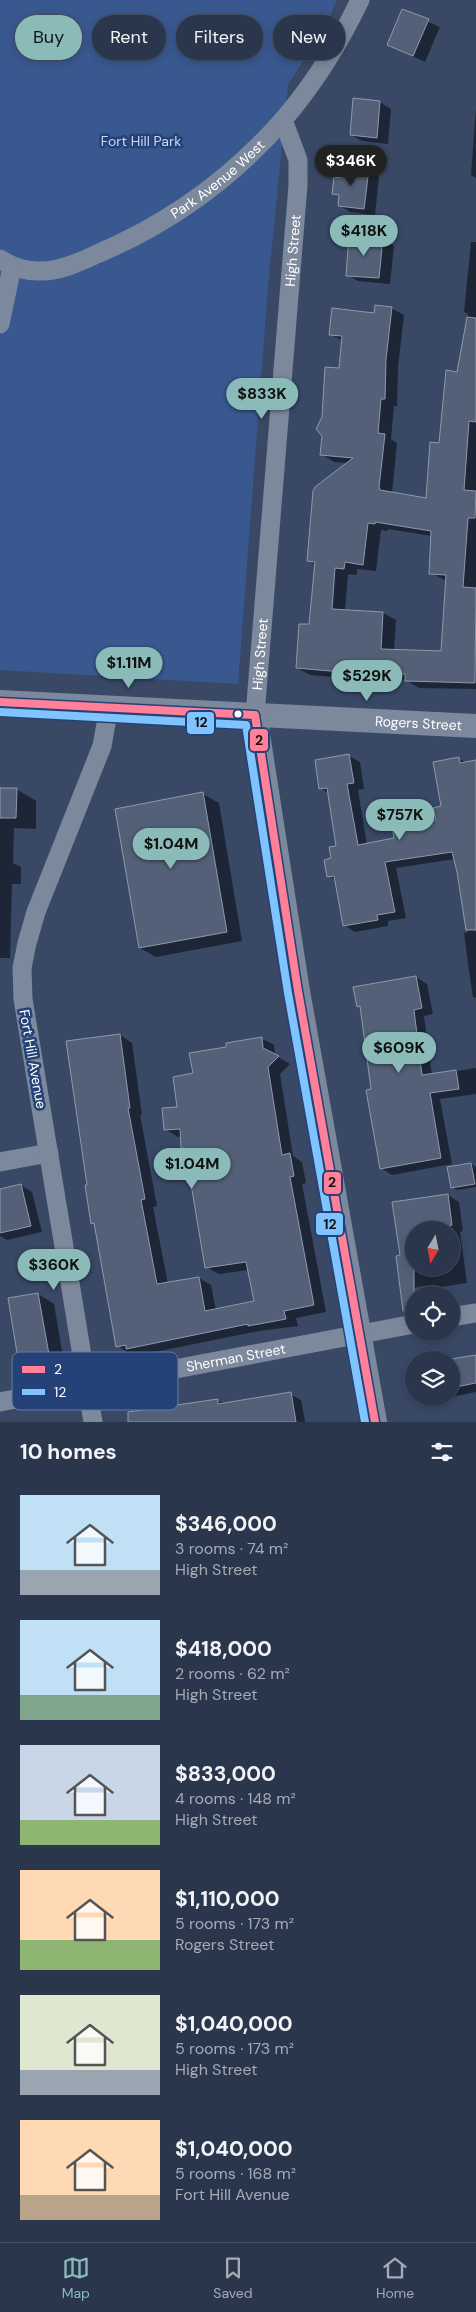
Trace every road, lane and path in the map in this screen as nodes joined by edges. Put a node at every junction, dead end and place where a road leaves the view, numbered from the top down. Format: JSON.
{"nodes":[{"id":1,"x":360,"y":0,"type":"edge"},
{"id":2,"x":282,"y":120,"type":"junction"},
{"id":3,"x":6,"y":263,"type":"edge"},
{"id":4,"x":0,"y":324,"type":"edge"},
{"id":5,"x":0,"y":702,"type":"edge"},
{"id":6,"x":110,"y":707,"type":"junction"},
{"id":7,"x":255,"y":716,"type":"junction"},
{"id":8,"x":476,"y":726,"type":"edge"},
{"id":9,"x":50,"y":1153,"type":"junction"},
{"id":10,"x":0,"y":1162,"type":"edge"},
{"id":11,"x":476,"y":1313,"type":"edge"},
{"id":12,"x":460,"y":1316,"type":"edge"},
{"id":13,"x":405,"y":1325,"type":"edge"},
{"id":14,"x":359,"y":1333,"type":"junction"},
{"id":15,"x":81,"y":1352,"type":"edge"},
{"id":16,"x":178,"y":1367,"type":"edge"},
{"id":17,"x":375,"y":1422,"type":"edge"}],
"edges":[{"from":1,"to":2,"type":"street","name":"Park Avenue West"},
{"from":2,"to":3,"type":"street","name":"Park Avenue West"},
{"from":2,"to":7,"type":"street","name":"High Street"},
{"from":3,"to":4,"type":"street"},
{"from":5,"to":6,"type":"street","name":"Rogers Street"},
{"from":6,"to":7,"type":"street","name":"Rogers Street"},
{"from":6,"to":9,"type":"street","name":"Fort Hill Avenue"},
{"from":7,"to":8,"type":"street","name":"Rogers Street"},
{"from":7,"to":14,"type":"street","name":"High Street"},
{"from":9,"to":10,"type":"street"},
{"from":9,"to":15,"type":"street","name":"Fort Hill Avenue"},
{"from":11,"to":12,"type":"street"},
{"from":13,"to":14,"type":"street","name":"Sherman Street"},
{"from":14,"to":16,"type":"street","name":"Sherman Street"},
{"from":14,"to":17,"type":"street","name":"High Street"}]}
